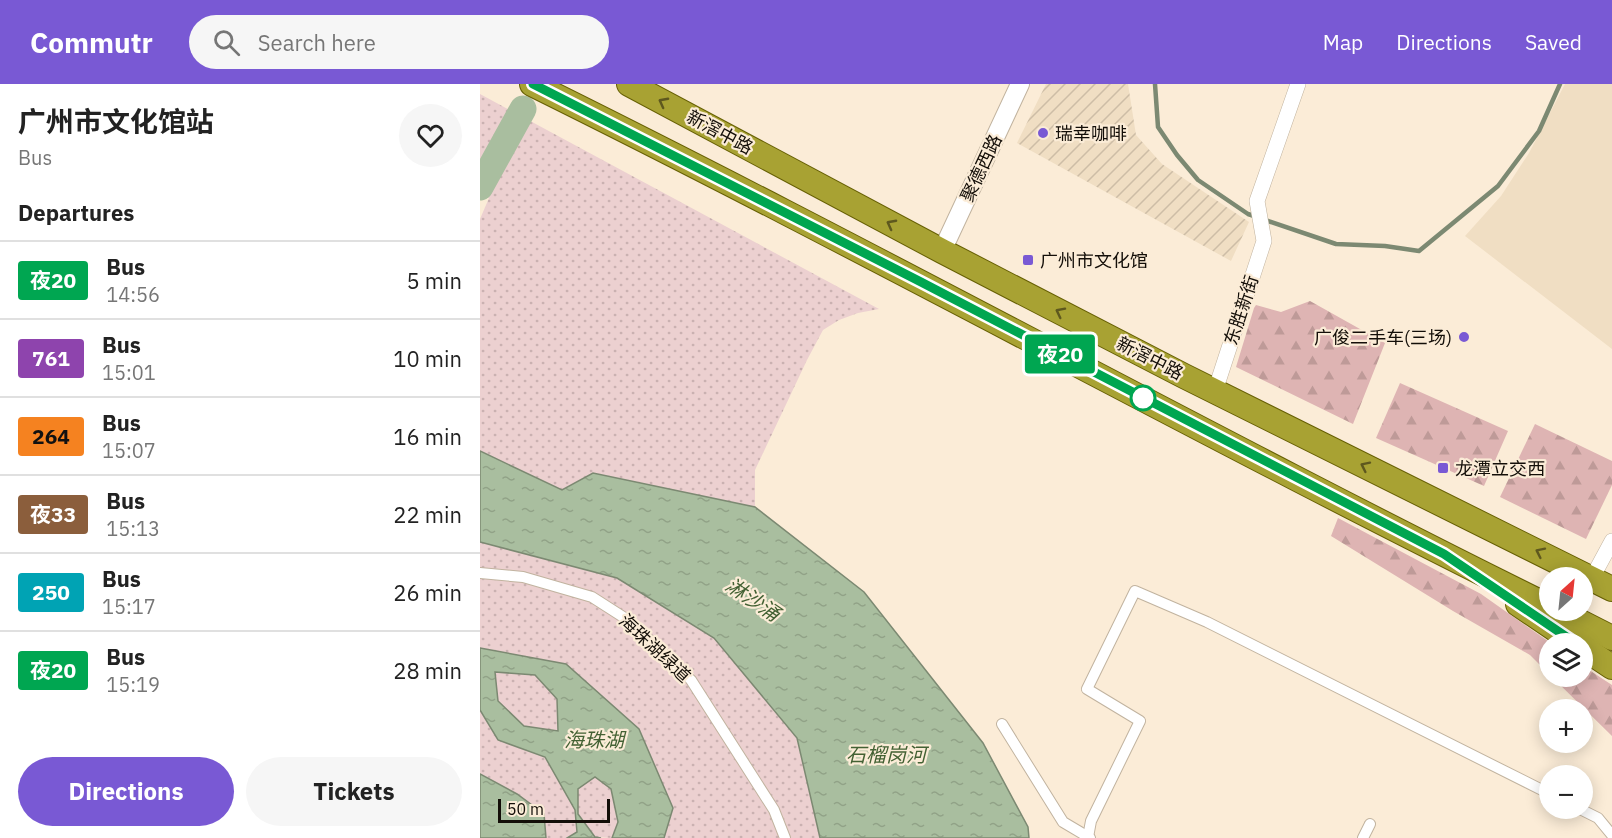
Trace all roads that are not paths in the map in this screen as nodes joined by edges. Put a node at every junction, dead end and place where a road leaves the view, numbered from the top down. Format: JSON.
{"nodes":[{"id":1,"x":532,"y":84,"type":"edge"},
{"id":2,"x":629,"y":84,"type":"edge"},
{"id":3,"x":1020,"y":84,"type":"edge"},
{"id":4,"x":1298,"y":84,"type":"edge"},
{"id":5,"x":942,"y":251,"type":"junction"},
{"id":6,"x":1215,"y":391,"type":"junction"},
{"id":7,"x":1612,"y":541,"type":"edge"},
{"id":8,"x":1444,"y":554,"type":"junction"},
{"id":9,"x":480,"y":573,"type":"edge"},
{"id":10,"x":1606,"y":584,"type":"edge"},
{"id":11,"x":1539,"y":602,"type":"edge"},
{"id":12,"x":1579,"y":621,"type":"edge"},
{"id":13,"x":1612,"y":638,"type":"edge"},
{"id":14,"x":1595,"y":655,"type":"edge"},
{"id":15,"x":1002,"y":724,"type":"dead end"},
{"id":16,"x":1539,"y":788,"type":"edge"},
{"id":17,"x":1593,"y":816,"type":"edge"},
{"id":18,"x":1370,"y":824,"type":"dead end"},
{"id":19,"x":1612,"y":835,"type":"edge"},
{"id":20,"x":1089,"y":837,"type":"edge"},
{"id":21,"x":785,"y":838,"type":"edge"},
{"id":22,"x":1363,"y":838,"type":"edge"}],
"edges":[{"from":1,"to":8,"type":"highway"},
{"from":5,"to":2,"type":"highway","name":"新滘中路","one_way":true},
{"from":3,"to":5,"type":"street","name":"聚德西路"},
{"from":4,"to":6,"type":"street","name":"东胜新街"},
{"from":6,"to":5,"type":"highway","name":"新滘中路","one_way":true},
{"from":10,"to":6,"type":"highway","name":"新滘中路","one_way":true},
{"from":7,"to":10,"type":"street"},
{"from":8,"to":11,"type":"highway"},
{"from":8,"to":14,"type":"highway"},
{"from":9,"to":21,"type":"street","name":"海珠湖绿道"},
{"from":12,"to":13,"type":"highway"},
{"from":15,"to":20,"type":"street"},
{"from":16,"to":20,"type":"street"},
{"from":17,"to":19,"type":"street"},
{"from":18,"to":22,"type":"street"}]}
